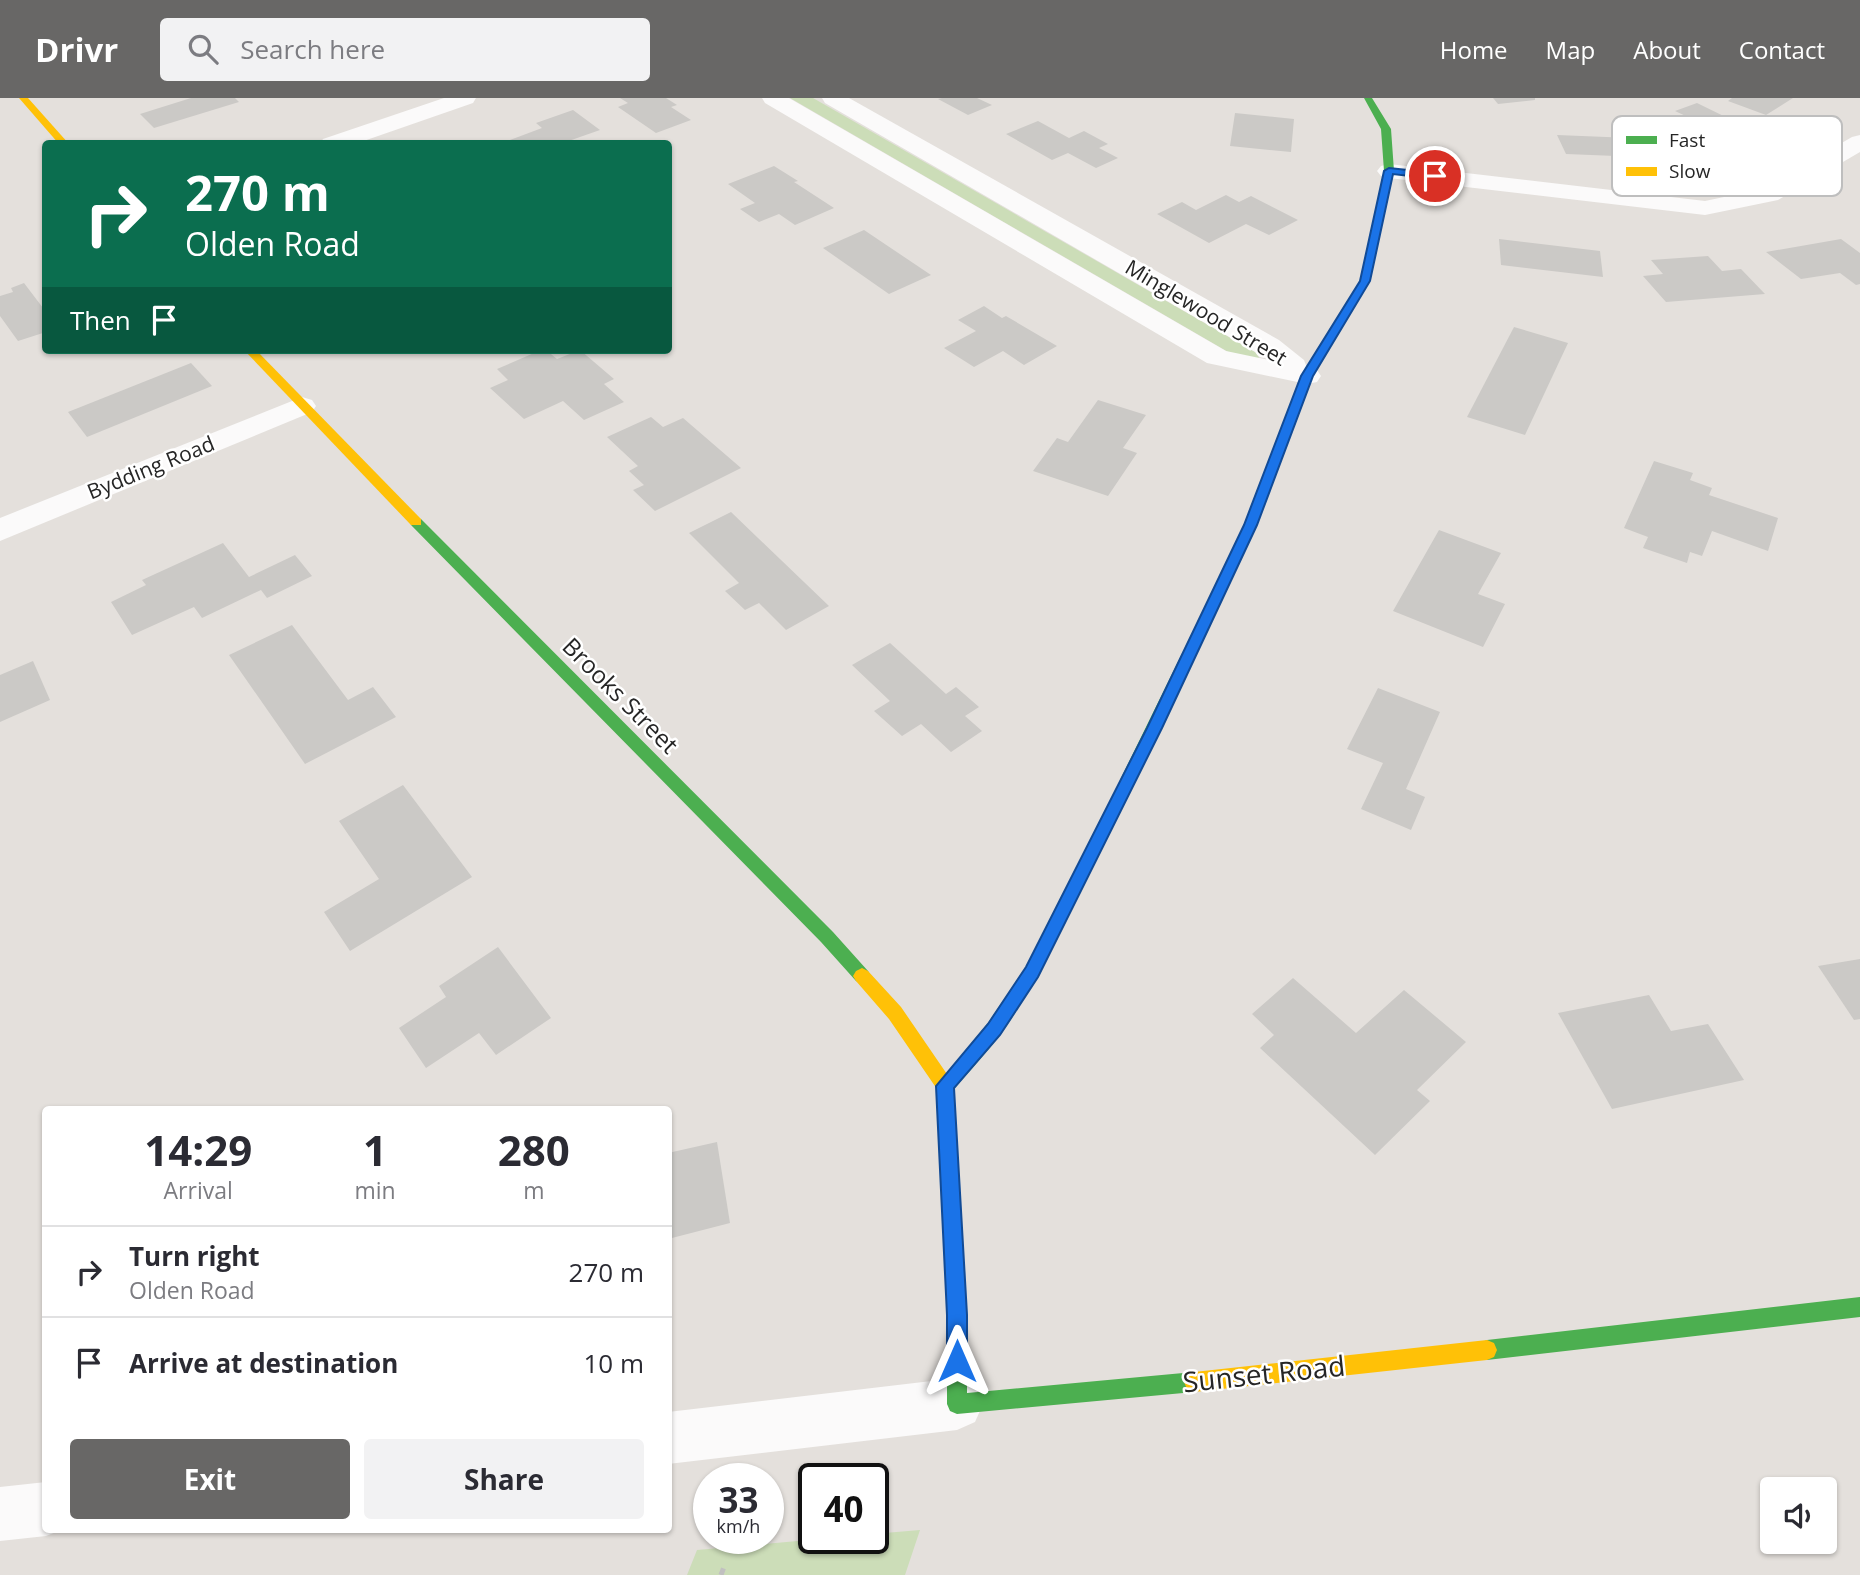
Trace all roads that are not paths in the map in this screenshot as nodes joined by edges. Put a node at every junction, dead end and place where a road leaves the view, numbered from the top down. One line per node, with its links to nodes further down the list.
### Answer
1 (23, 98): 6 (street)
2 (465, 98): 7 (street)
3 (773, 98): 13 (street, Minglewood Street)
4 (832, 98): 13 (street, Minglewood Street)
5 (1368, 98): 10 (street)
6 (61, 140)
7 (343, 140)
8 (1860, 142): 9 (street)
9 (1842, 152)
10 (1389, 171): 11 (street); 13 (street)
11 (1764, 196)
12 (254, 354): 14 (street, Brooks Street)
13 (1307, 376): 16 (street)
14 (302, 406): 15 (street, Bydding Road); 16 (street, Brooks Street)
15 (0, 530)
16 (945, 1086): 18 (street)
17 (1860, 1307): 18 (street, Sunset Road)
18 (957, 1404): 19 (street, Sunset Road)
19 (672, 1438)
20 (42, 1509): 21 (street)
21 (0, 1514)

